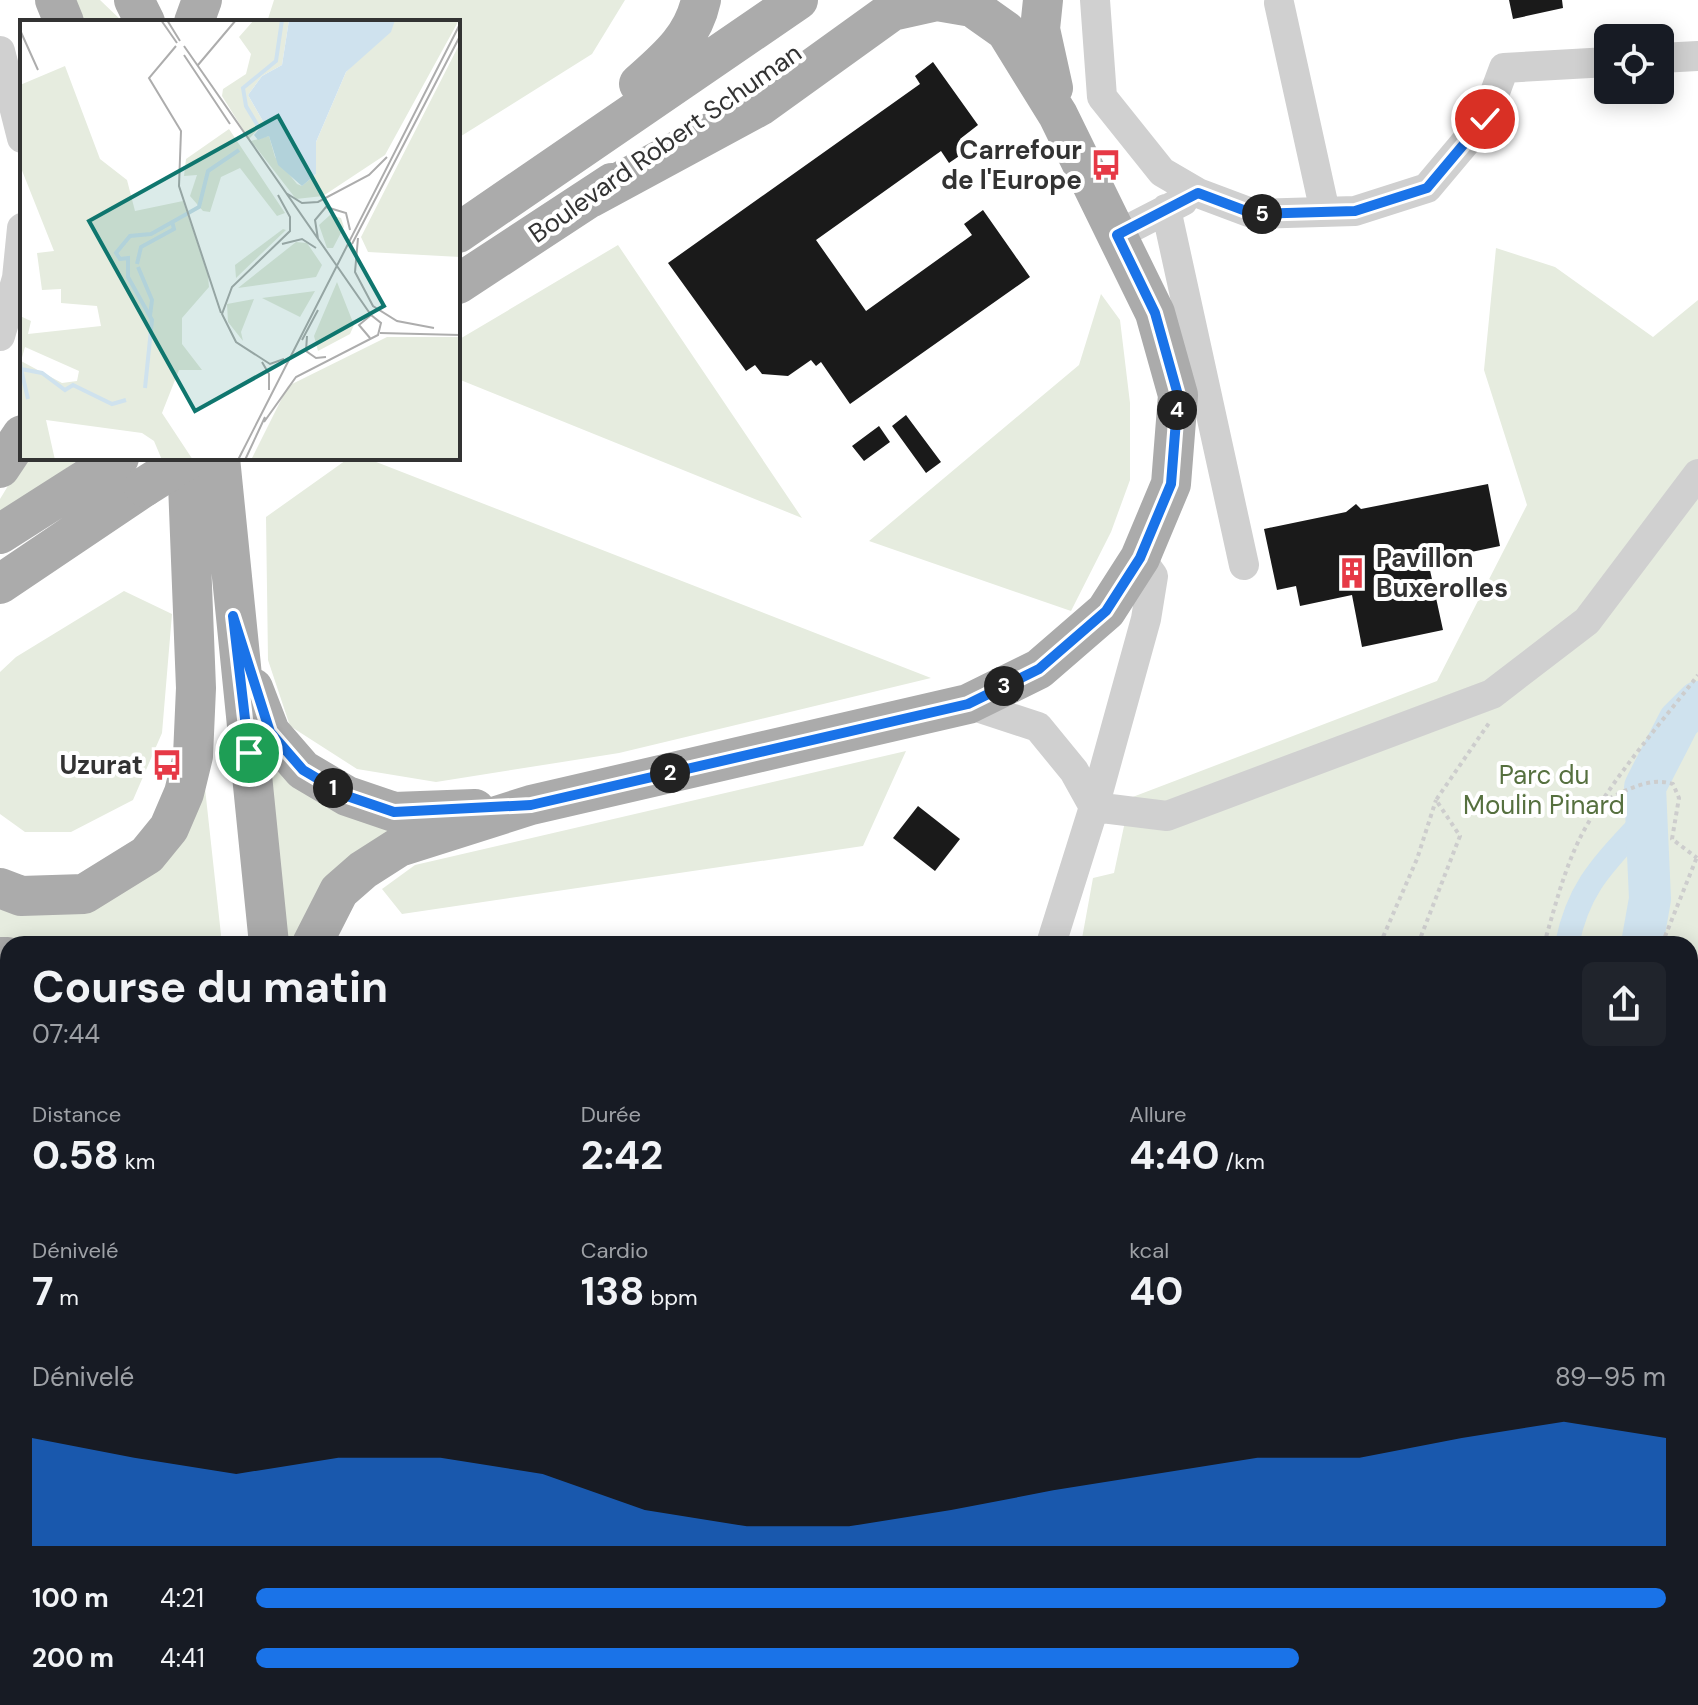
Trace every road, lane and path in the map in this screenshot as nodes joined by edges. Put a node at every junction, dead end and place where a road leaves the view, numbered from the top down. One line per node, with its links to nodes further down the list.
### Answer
1 (55, 0): 10 (main road)
2 (134, 0): 11 (main road)
3 (202, 0): 12 (main road)
4 (701, 0): 19 (main road)
5 (798, 0): 19 (main road, Boulevard Robert Schuman)
6 (871, 0): 21 (main road, Boulevard Robert Schuman)
7 (1043, 0): 17 (main road)
8 (1095, 0): 20 (street)
9 (1279, 3): 23 (street)
10 (63, 20)
11 (144, 20)
12 (195, 20)
13 (0, 51): 18 (street)
14 (1698, 56): 15 (street)
15 (1674, 57)
16 (1594, 63): 23 (street)
17 (1058, 115): 21 (main road); 25 (main road)
18 (20, 130)
19 (525, 188): 24 (main road, Boulevard Robert Schuman)
20 (1198, 193): 22 (street); 23 (street)
21 (590, 198): 27 (main road, Boulevard Robert Schuman)
22 (1166, 209): 25 (street); 39 (street)
23 (1325, 212)
24 (460, 232)
25 (1117, 235): 38 (main road)
26 (20, 248): 28 (street)
27 (460, 283)
28 (0, 336)
29 (20, 438): 34 (main road)
30 (183, 460): 36 (main road, bridge)
31 (188, 460): 51 (main road)
32 (197, 460): 52 (main road)
33 (220, 460): 42 (main road)
34 (0, 468)
35 (1698, 474): 43 (street)
36 (127, 483): 37 (main road); 40 (main road); 41 (main road)
37 (0, 534)
38 (1140, 558): 45 (main road); 49 (street)
39 (1244, 565)
40 (0, 584)
41 (0, 601)
42 (233, 616): 48 (main road); 53 (main road)
43 (1519, 673): 46 (path); 49 (street)
44 (1698, 675): 47 (path)
45 (968, 704): 48 (main road); 49 (street)
46 (1436, 800): 56 (path); 57 (path)
47 (1601, 803): 50 (path); 58 (path)
48 (531, 805): 54 (main road)
49 (1094, 807): 55 (street)
50 (1698, 857): 59 (path)
51 (0, 888)
52 (245, 936)
53 (268, 936)
54 (316, 936)
55 (1054, 936)
56 (1383, 936)
57 (1421, 936)
58 (1546, 936)
59 (1665, 936)

